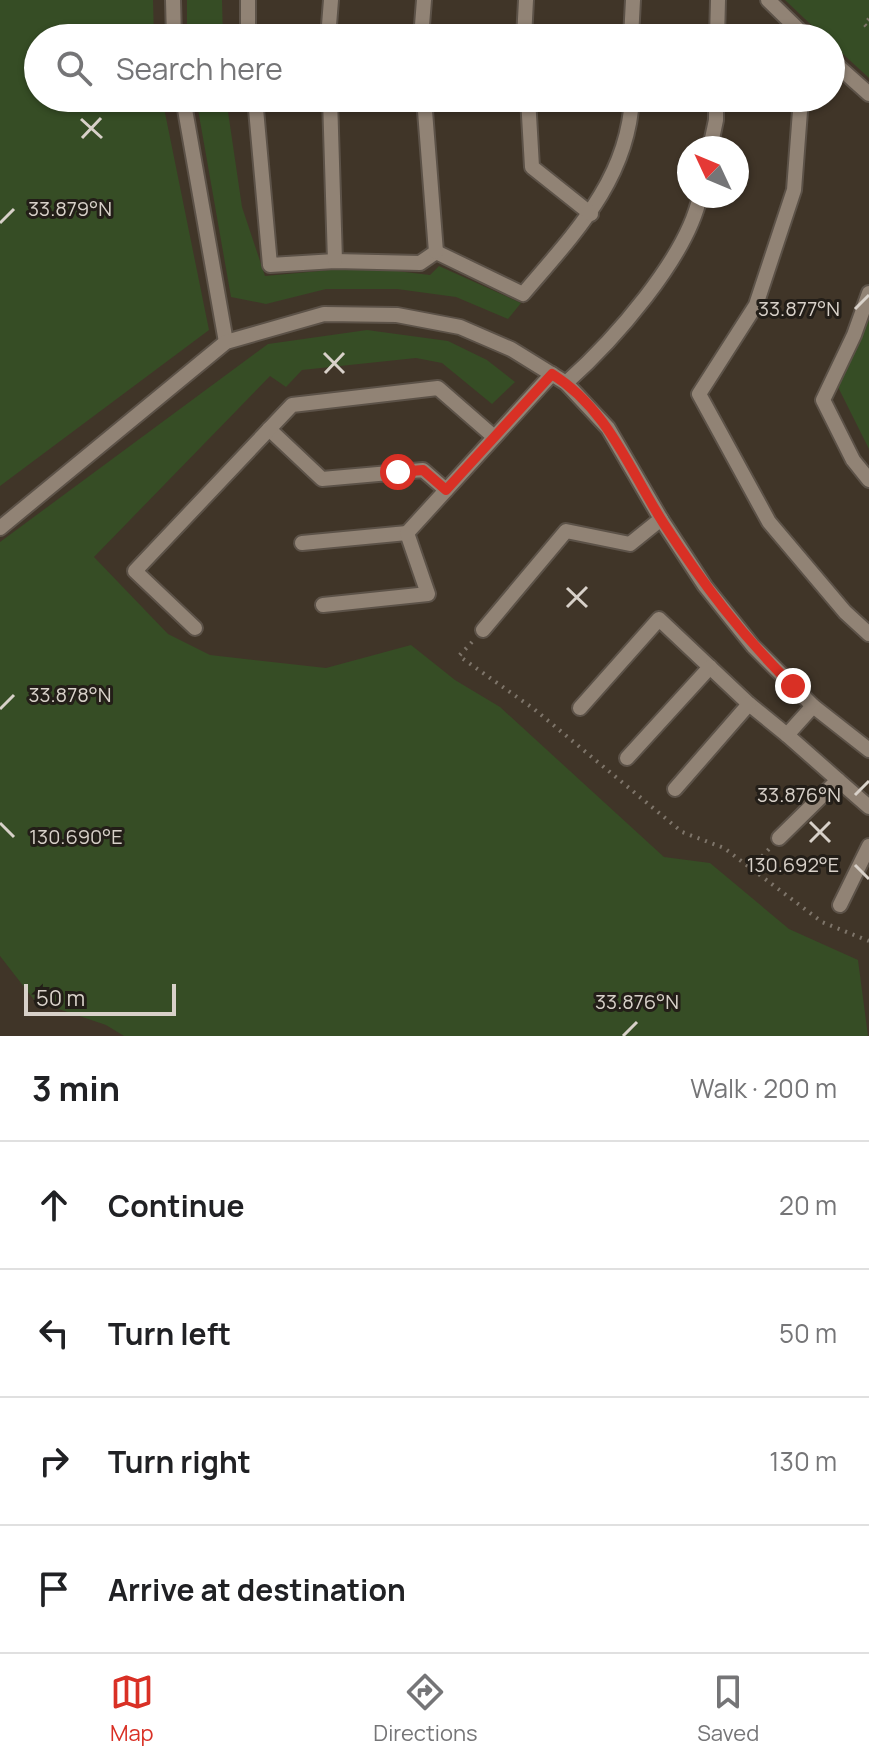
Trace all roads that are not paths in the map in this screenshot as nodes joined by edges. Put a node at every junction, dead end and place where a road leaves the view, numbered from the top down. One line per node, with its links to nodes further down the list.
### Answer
1 (173, 0): 10 (street)
2 (248, 0): 11 (street)
3 (331, 0): 12 (street)
4 (424, 0): 13 (street)
5 (526, 0): 14 (street)
6 (633, 0): 15 (street)
7 (718, 0): 16 (street)
8 (768, 0): 9 (street)
9 (789, 22): 17 (street)
10 (174, 24)
11 (248, 24)
12 (329, 24)
13 (422, 24)
14 (525, 24)
15 (632, 24)
16 (717, 24)
17 (791, 24)
18 (845, 73): 19 (street)
19 (869, 94)
20 (185, 112): 34 (street)
21 (256, 112): 32 (street)
22 (330, 112): 32 (street)
23 (425, 112): 31 (street)
24 (529, 112): 30 (street)
25 (629, 112): 30 (street)
26 (716, 112): 28 (street)
27 (800, 112): 48 (street)
28 (713, 136)
29 (697, 208): 36 (street)
30 (591, 214): 31 (street)
31 (436, 252): 32 (street)
32 (335, 261)
33 (869, 293): 39 (street)
34 (226, 342): 35 (street); 42 (street)
35 (552, 374): 36 (street); 38 (street)
36 (566, 383): 41 (street)
37 (269, 429): 38 (street); 40 (street); 46 (street)
38 (493, 436): 40 (street)
39 (869, 480)
40 (446, 490): 43 (street)
41 (661, 519): 47 (street); 51 (street)
42 (0, 528)
43 (407, 533): 44 (street); 45 (street)
44 (302, 543)
45 (323, 605)
46 (195, 628)
47 (483, 630)
48 (869, 634)
49 (710, 667): 50 (street); 52 (street); 55 (street)
50 (749, 704): 53 (street); 57 (street)
51 (813, 706): 53 (street); 54 (street)
52 (580, 708)
53 (787, 735): 56 (street)
54 (869, 750)
55 (627, 758)
56 (838, 780): 58 (street); 59 (street)
57 (675, 789)
58 (869, 807)
59 (779, 838)
60 (869, 846): 61 (street)
61 (840, 905)

